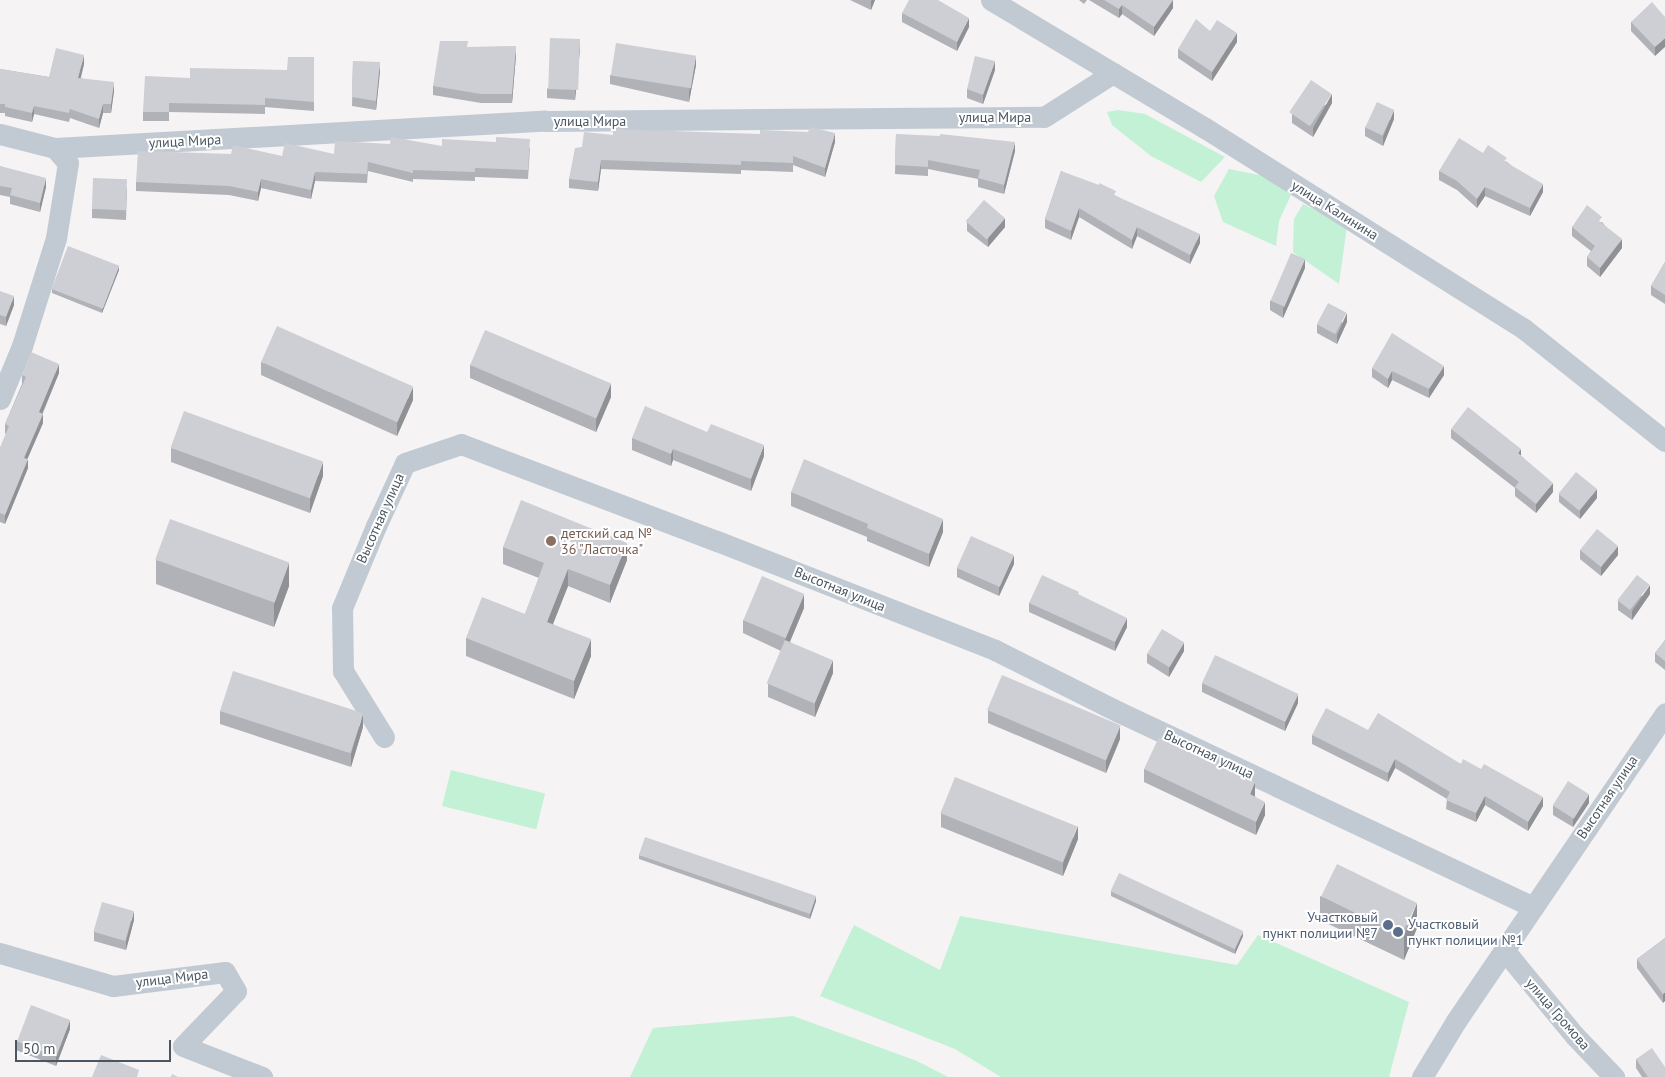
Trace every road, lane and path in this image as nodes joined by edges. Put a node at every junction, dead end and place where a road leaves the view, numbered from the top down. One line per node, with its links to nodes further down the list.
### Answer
1 (991, 0): 2 (street, улица Калинина)
2 (1112, 73): 4 (street, улица Мира); 6 (street, улица Калинина)
3 (0, 134): 4 (street, улица Мира)
4 (55, 148): 5 (street)
5 (0, 399)
6 (1665, 441)
7 (1665, 713): 9 (street, Высотная улица)
8 (384, 737): 9 (street, Высотная улица)
9 (1533, 907): 10 (street, Высотная улица)
10 (1504, 950): 13 (street, Высотная улица); 14 (street, улица Громова)
11 (0, 953): 12 (street, улица Мира)
12 (262, 1077)
13 (1422, 1077)
14 (1614, 1077)

